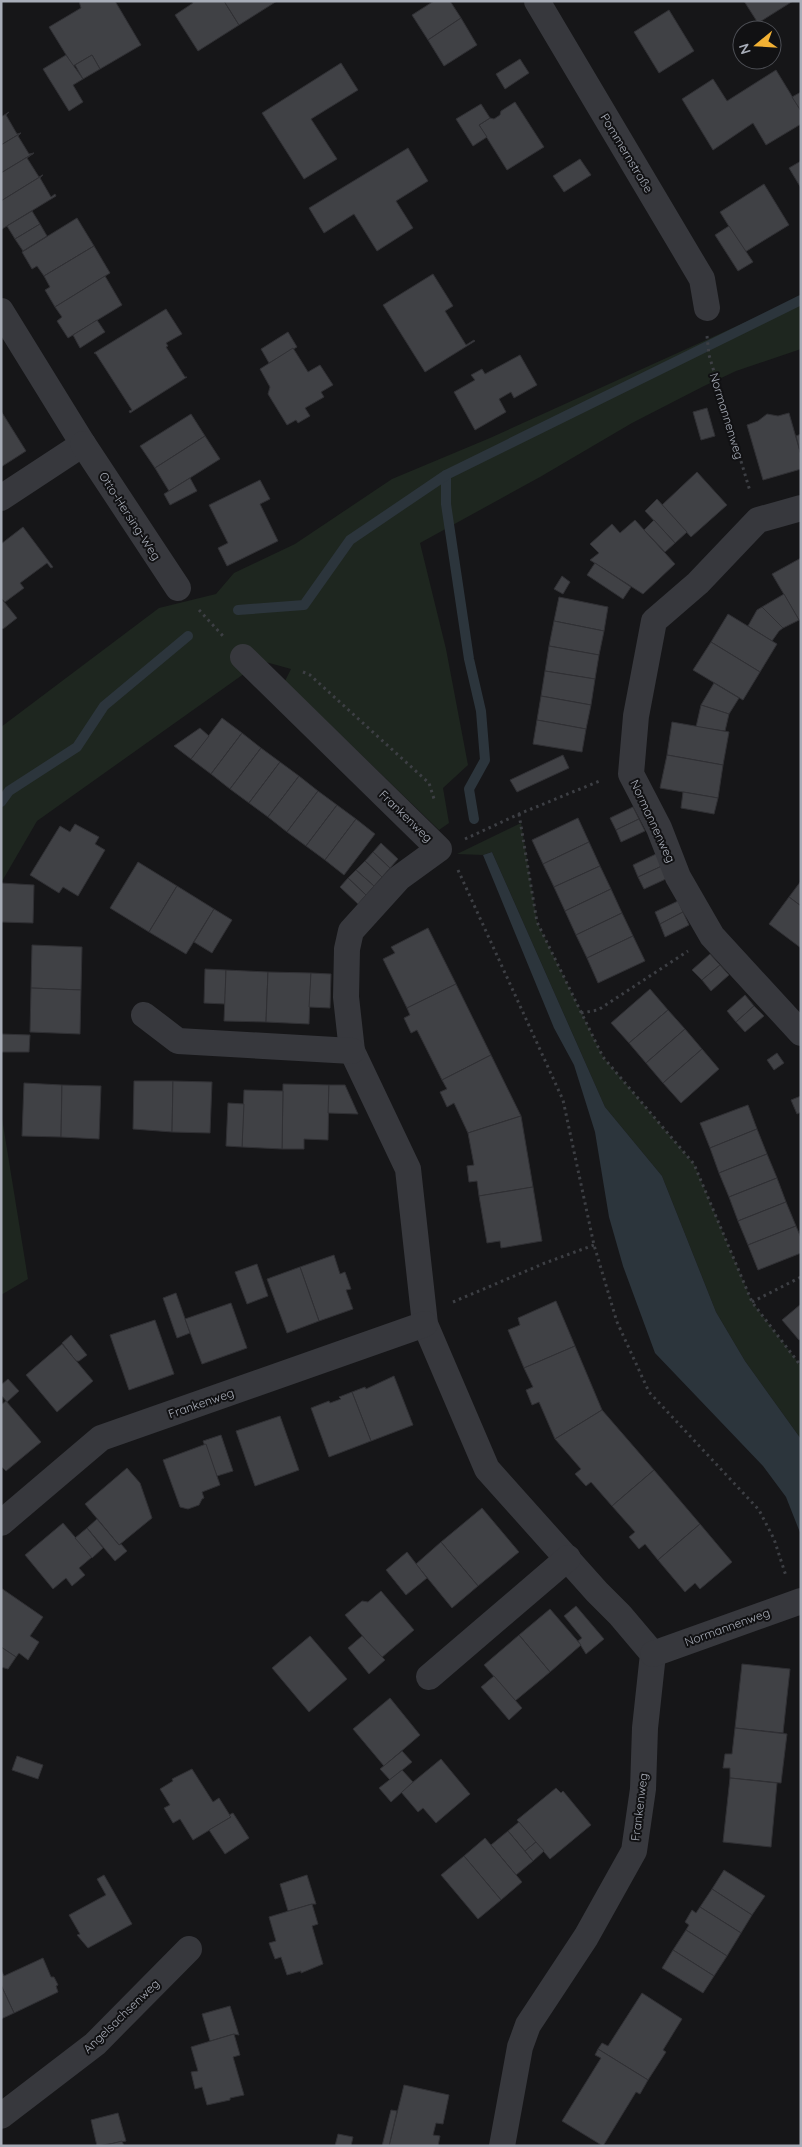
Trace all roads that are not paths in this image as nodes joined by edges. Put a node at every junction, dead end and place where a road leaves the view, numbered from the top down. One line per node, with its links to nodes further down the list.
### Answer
1 (537, 1): 2 (street, Pommernstraße)
2 (707, 308)
3 (1, 311): 4 (street, Otto-Hersing-Weg)
4 (83, 444): 5 (street); 7 (street, Otto-Hersing-Weg)
5 (1, 498)
6 (801, 508): 10 (street, Normannenweg)
7 (178, 588)
8 (243, 657): 11 (street, Frankenweg)
9 (144, 1015): 11 (street)
10 (801, 1033)
11 (352, 1050): 12 (street, Frankenweg)
12 (425, 1324): 13 (street, Frankenweg); 14 (street, Frankenweg)
13 (1, 1523)
14 (568, 1558): 16 (street, Frankenweg); 17 (street)
15 (798, 1602): 16 (street, Normannenweg)
16 (653, 1654): 20 (street, Frankenweg)
17 (429, 1677)
18 (189, 1949): 19 (street, Angelsachsenweg)
19 (1, 2116)
20 (502, 2146)

